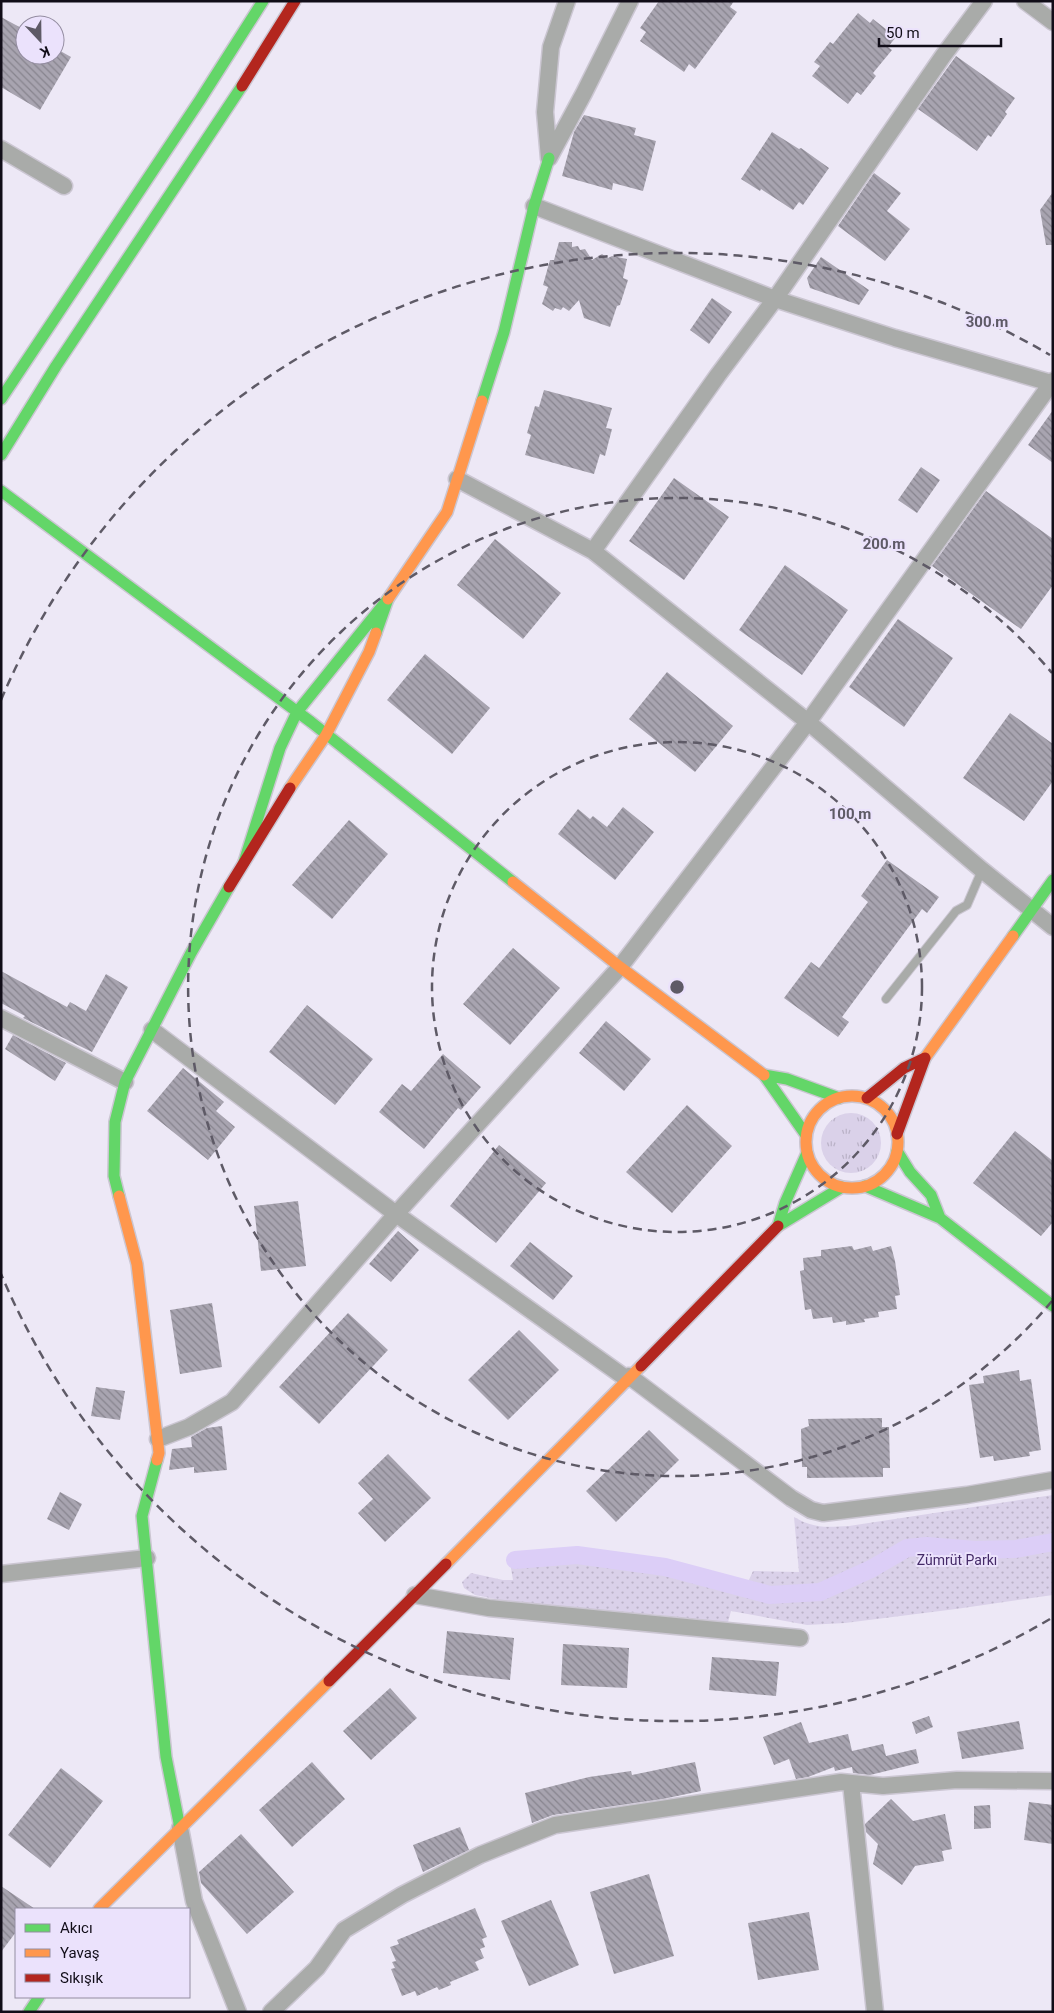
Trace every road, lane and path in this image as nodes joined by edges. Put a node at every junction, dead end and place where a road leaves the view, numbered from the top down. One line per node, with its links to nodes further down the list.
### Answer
1 (263, 1): 14 (street)
2 (295, 1): 15 (street)
3 (567, 1): 9 (street)
4 (630, 1): 9 (street)
5 (984, 1): 12 (street)
6 (1025, 1): 7 (street)
7 (1053, 22)
8 (1, 149): 10 (street)
9 (548, 158): 11 (street)
10 (64, 186)
11 (534, 206): 12 (street); 16 (street)
12 (775, 299): 13 (street); 18 (street)
13 (1052, 382): 21 (street)
14 (1, 399)
15 (1, 455)
16 (457, 479): 18 (street); 19 (street)
17 (1, 491): 20 (street)
18 (593, 551): 21 (street)
19 (388, 599): 20 (street); 22 (street)
20 (297, 712): 22 (street); 23 (street)
21 (808, 722): 24 (street); 28 (street)
22 (326, 735): 23 (street); 28 (street)
23 (244, 862): 31 (street)
24 (982, 870): 26 (street); 29 (lane)
25 (1053, 880): 26 (street)
26 (1031, 910): 27 (street); 32 (street)
27 (1053, 927)
28 (620, 966): 33 (street); 43 (street)
29 (886, 999)
30 (1, 1018): 34 (street)
31 (152, 1030): 34 (street); 43 (street)
32 (924, 1058): 36 (street); 37 (street)
33 (764, 1075): 35 (street); 38 (street)
34 (125, 1082): 48 (street)
35 (839, 1098): 36 (street); 38 (street)
36 (866, 1098): 37 (street)
37 (897, 1134): 39 (street)
38 (806, 1135): 40 (street)
39 (897, 1151): 41 (street); 44 (street)
40 (807, 1153): 42 (street); 45 (street)
41 (865, 1186): 42 (street); 44 (street)
42 (842, 1187): 45 (street)
43 (396, 1214): 47 (street); 48 (street)
44 (940, 1218): 46 (street)
45 (778, 1226): 47 (street)
46 (1053, 1306)
47 (628, 1378): 49 (street); 52 (street)
48 (158, 1439): 50 (street)
49 (1053, 1480)
50 (147, 1558): 51 (street); 56 (street)
51 (1, 1574)
52 (415, 1595): 53 (street); 56 (street)
53 (800, 1638)
54 (1053, 1781): 55 (street)
55 (851, 1783): 61 (street); 62 (street)
56 (180, 1828): 57 (street); 60 (street)
57 (100, 1908)
58 (38, 1998): 59 (street)
59 (29, 2012)
60 (238, 2012)
61 (272, 2012)
62 (875, 2012)

